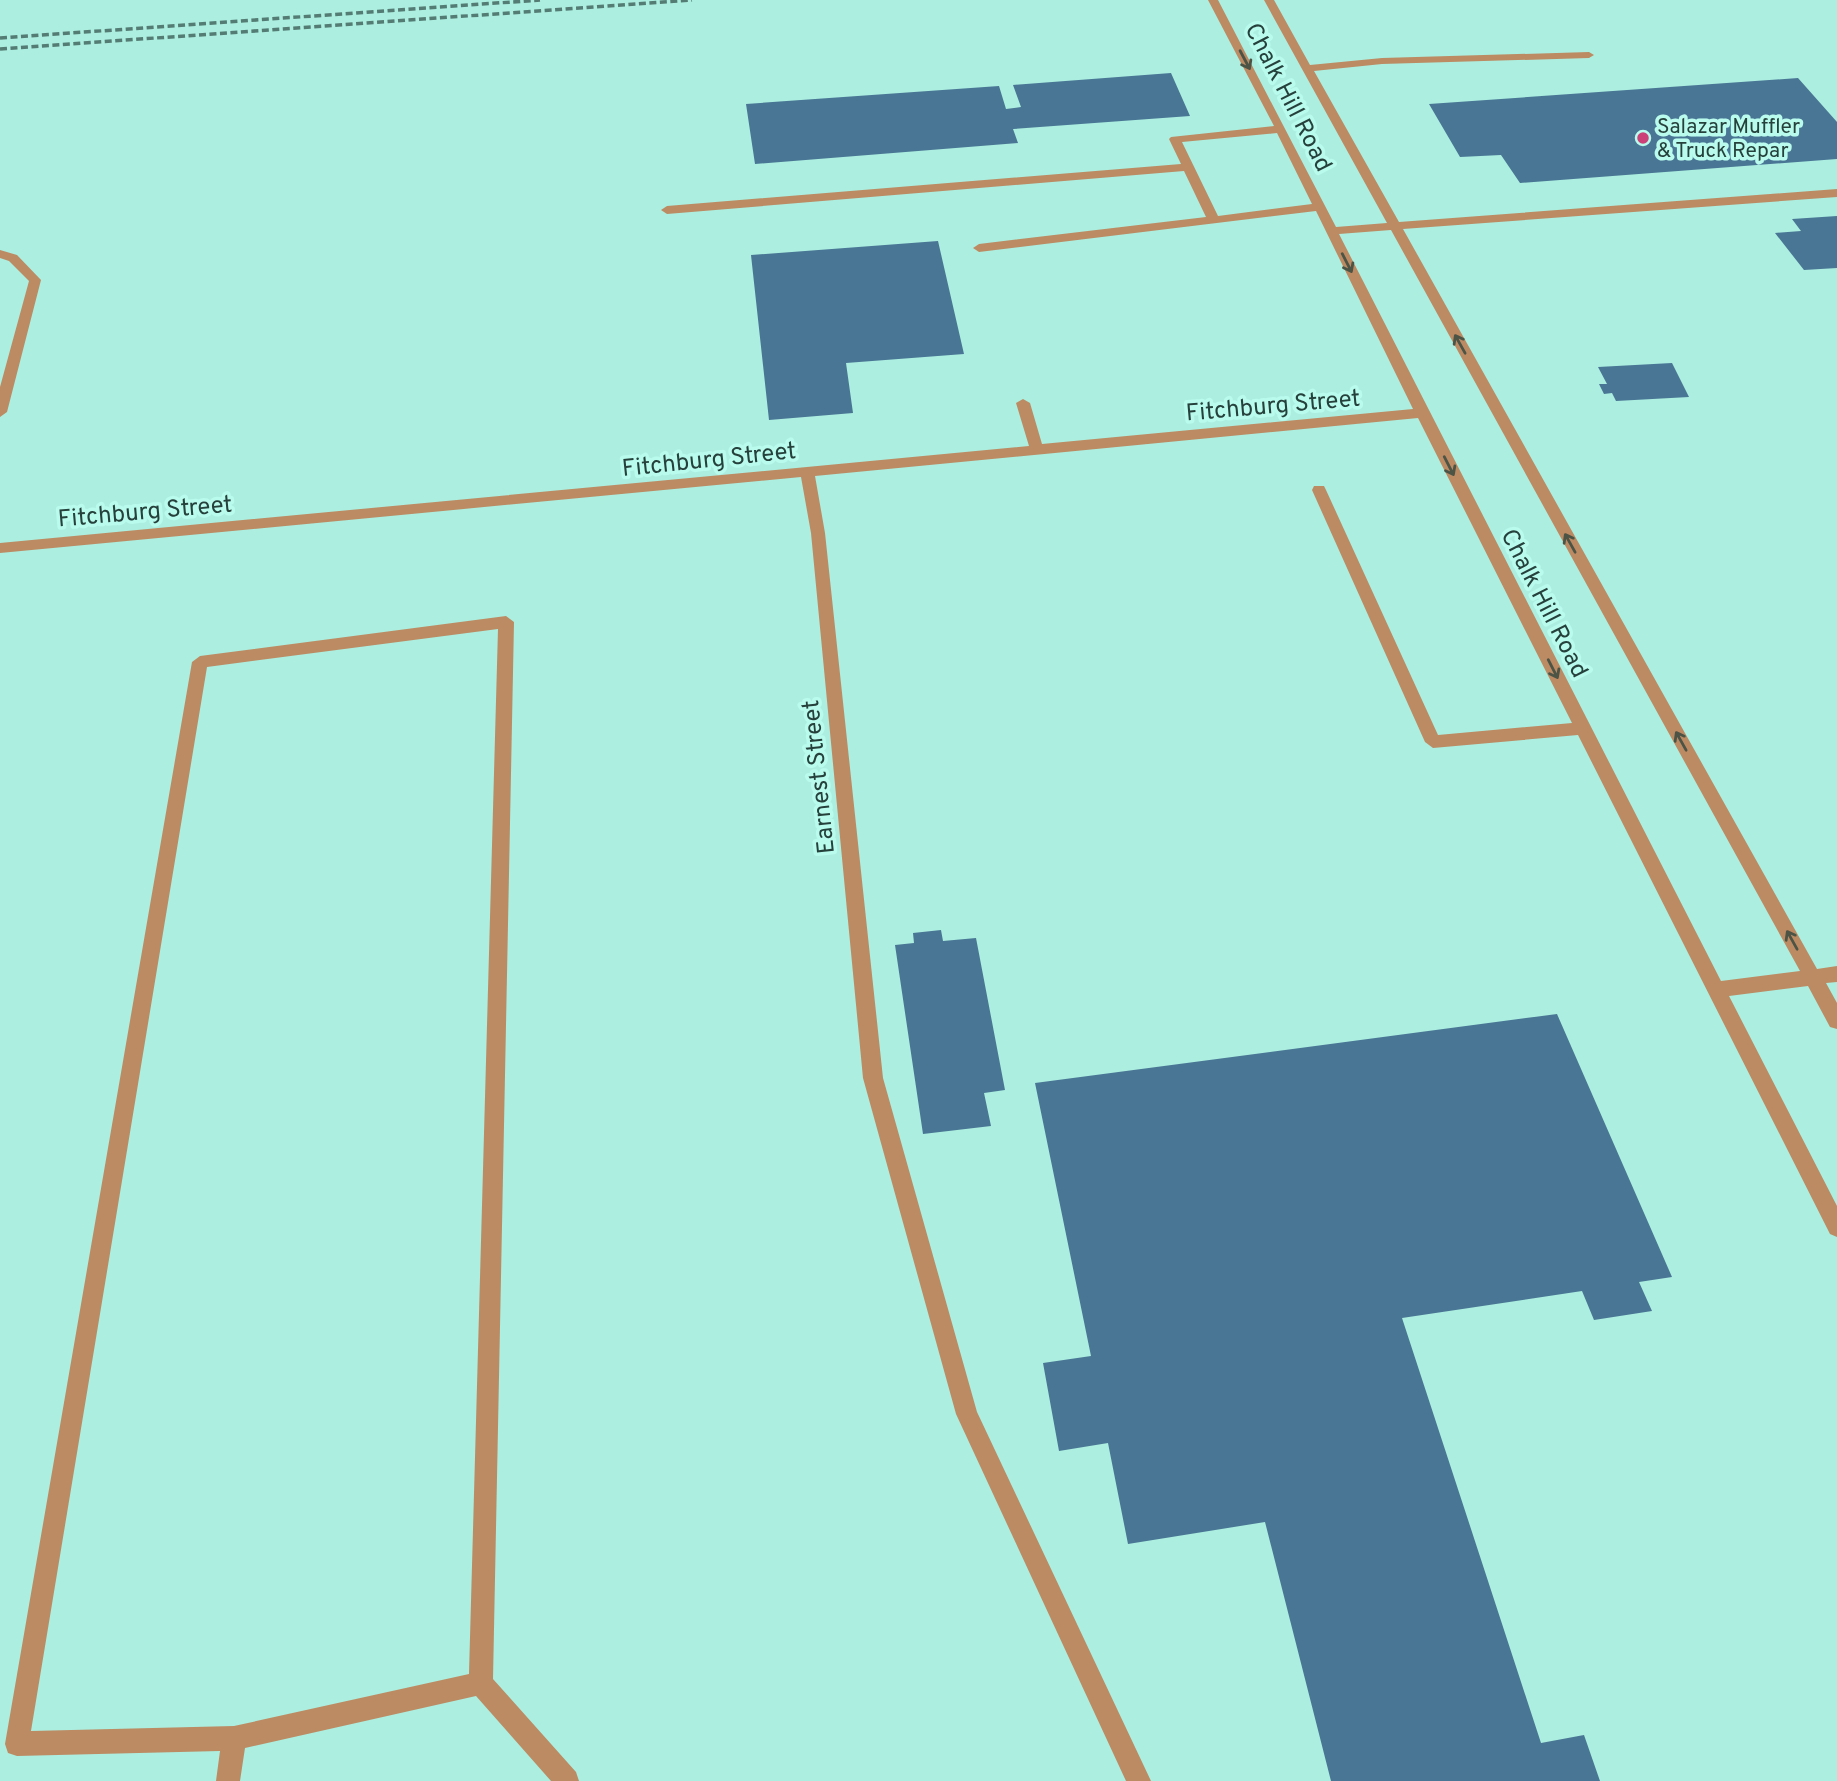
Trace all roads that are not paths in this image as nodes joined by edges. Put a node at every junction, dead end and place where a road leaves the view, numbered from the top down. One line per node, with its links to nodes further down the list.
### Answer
1 (1213, 0): 5 (street, Chalk Hill Road, one-way to 5)
2 (1269, 0): 4 (street, Chalk Hill Road)
3 (1589, 55): 4 (street)
4 (1308, 68): 11 (street, Chalk Hill Road)
5 (1281, 130): 6 (street); 8 (street, Chalk Hill Road)
6 (1188, 167): 9 (street); 10 (street)
7 (1837, 193): 11 (street)
8 (1318, 206): 10 (street); 12 (street, Chalk Hill Road)
9 (667, 210)
10 (1213, 218): 13 (street)
11 (1394, 227): 12 (street); 24 (street, Chalk Hill Road, one-way to 11)
12 (1331, 231): 17 (street, Chalk Hill Road, one-way to 17)
13 (979, 248)
14 (0, 254): 16 (street)
15 (1023, 403): 18 (street)
16 (0, 412)
17 (1422, 413): 18 (street, Fitchburg Street); 22 (street, Chalk Hill Road, one-way to 22)
18 (1037, 450): 19 (street, Fitchburg Street)
19 (807, 472): 21 (street, Fitchburg Street); 32 (street, Earnest Street)
20 (1319, 490): 22 (street)
21 (0, 548)
22 (1583, 728): 25 (street, Chalk Hill Road)
23 (1837, 974): 24 (street)
24 (1813, 977): 25 (street); 26 (street, Chalk Hill Road)
25 (1716, 990): 27 (street, Chalk Hill Road)
26 (1837, 1021)
27 (1837, 1227)
28 (481, 1684): 29 (street); 29 (street); 31 (street)
29 (234, 1738): 30 (street)
30 (228, 1781)
31 (567, 1781)
32 (1139, 1781)

